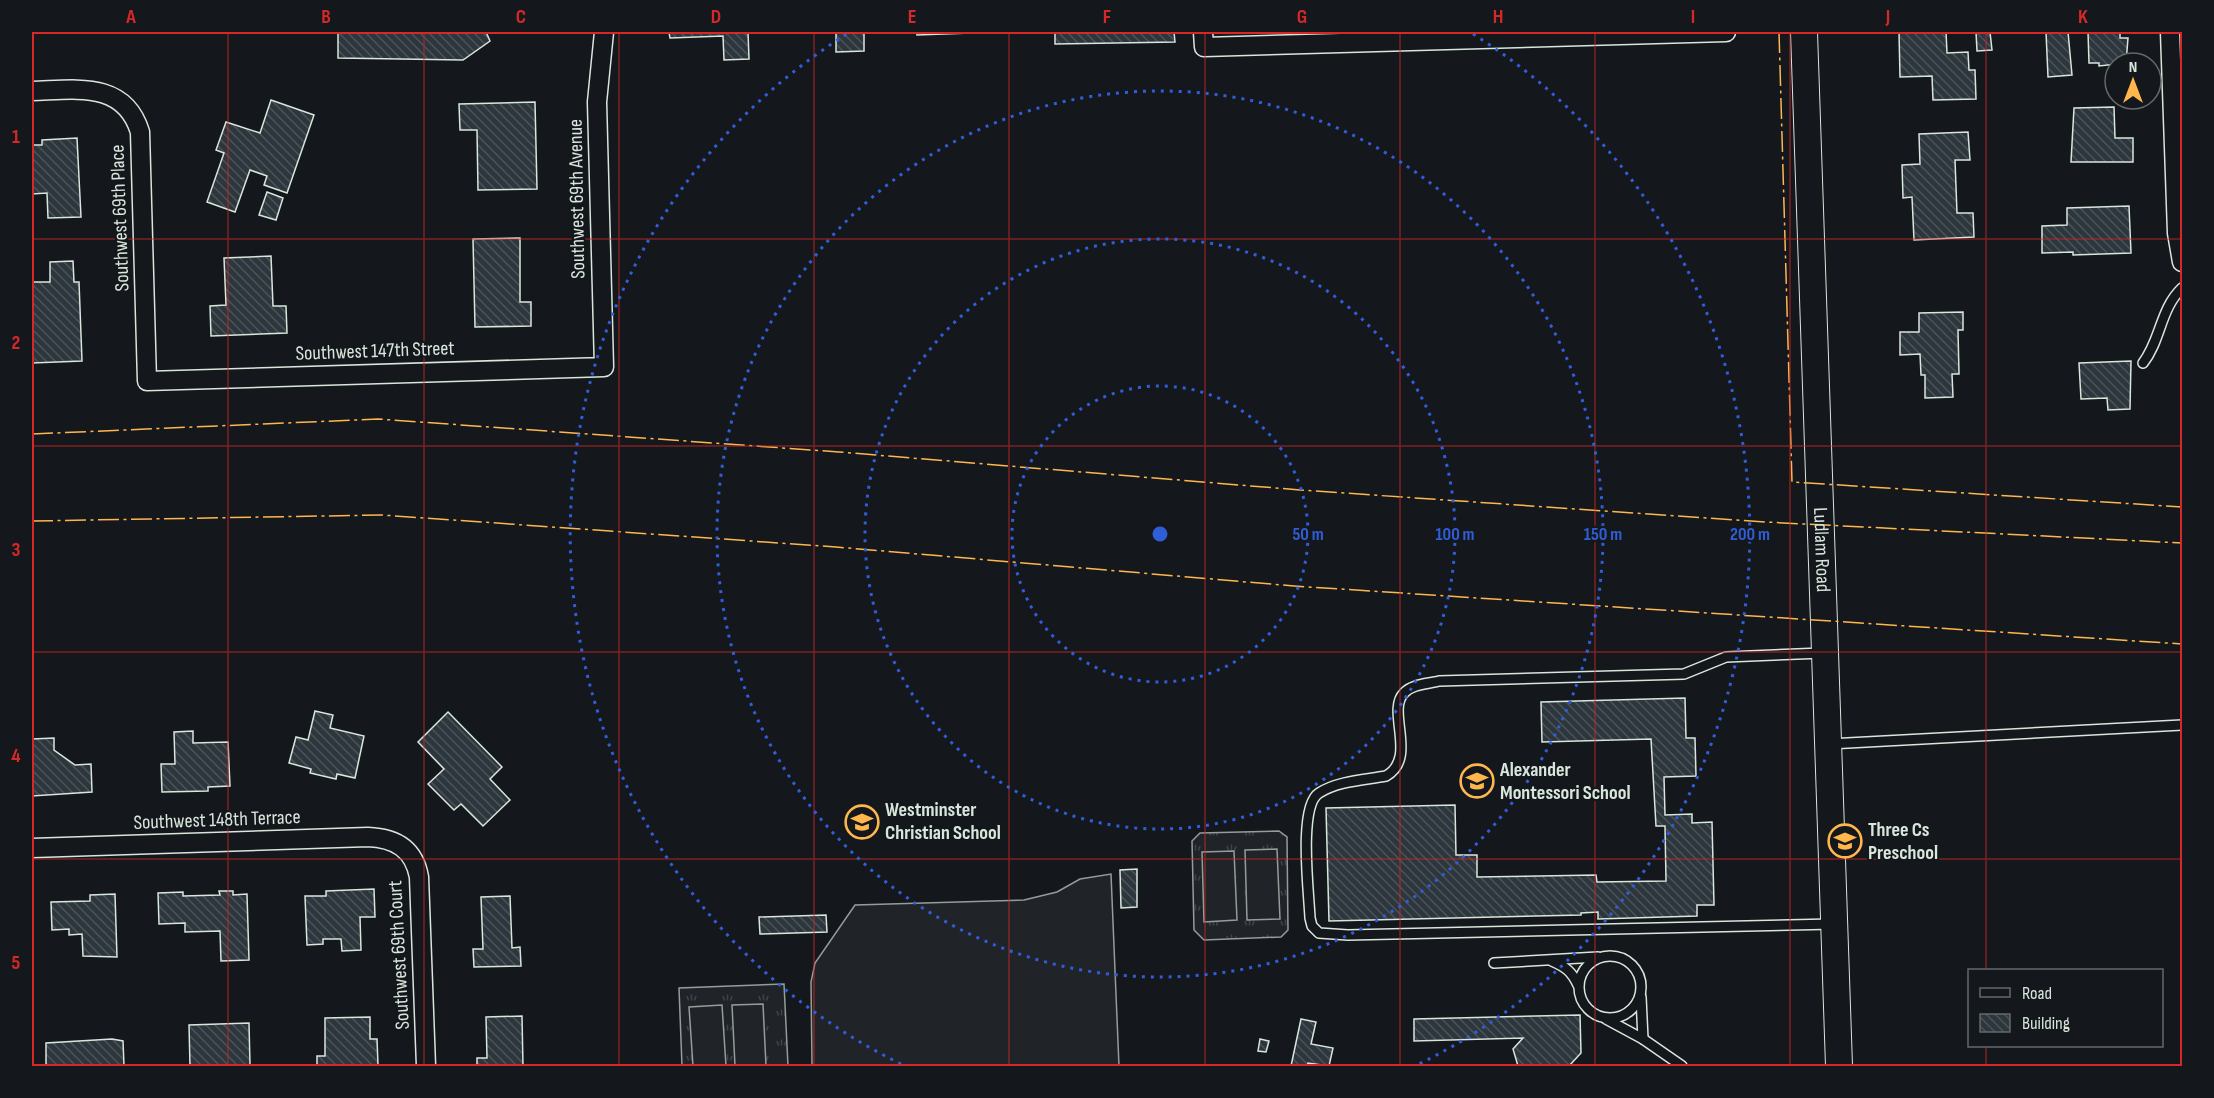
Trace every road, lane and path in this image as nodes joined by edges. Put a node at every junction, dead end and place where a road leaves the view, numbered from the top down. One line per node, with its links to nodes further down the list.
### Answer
1 (604, 32): 10 (street, Southwest 69th Avenue)
2 (1726, 32): 5 (street)
3 (1804, 32): 12 (street, Ludlam Road)
4 (2170, 32): 7 (street)
5 (1203, 39)
6 (32, 91): 11 (street, Southwest 69th Place)
7 (2182, 262)
8 (2182, 288): 9 (lane)
9 (2143, 363)
10 (604, 367): 11 (street, Southwest 147th Street)
11 (147, 381)
12 (1826, 653): 14 (street, Ludlam Road); 17 (lane)
13 (2182, 725): 14 (lane)
14 (1828, 744): 17 (street, Ludlam Road)
15 (403, 846): 16 (street, Southwest 148th Terrace); 25 (street, Southwest 69th Court)
16 (32, 848)
17 (1833, 924): 27 (street, Ludlam Road)
18 (1603, 957): 19 (lane); 21 (lane); 22 (lane)
19 (1547, 960): 20 (lane); 21 (lane)
20 (1494, 963)
21 (1579, 987): 23 (lane)
22 (1641, 991): 23 (lane); 24 (lane)
23 (1604, 1017): 24 (lane)
24 (1643, 1039): 26 (lane)
25 (426, 1066)
26 (1682, 1066)
27 (1839, 1066)

